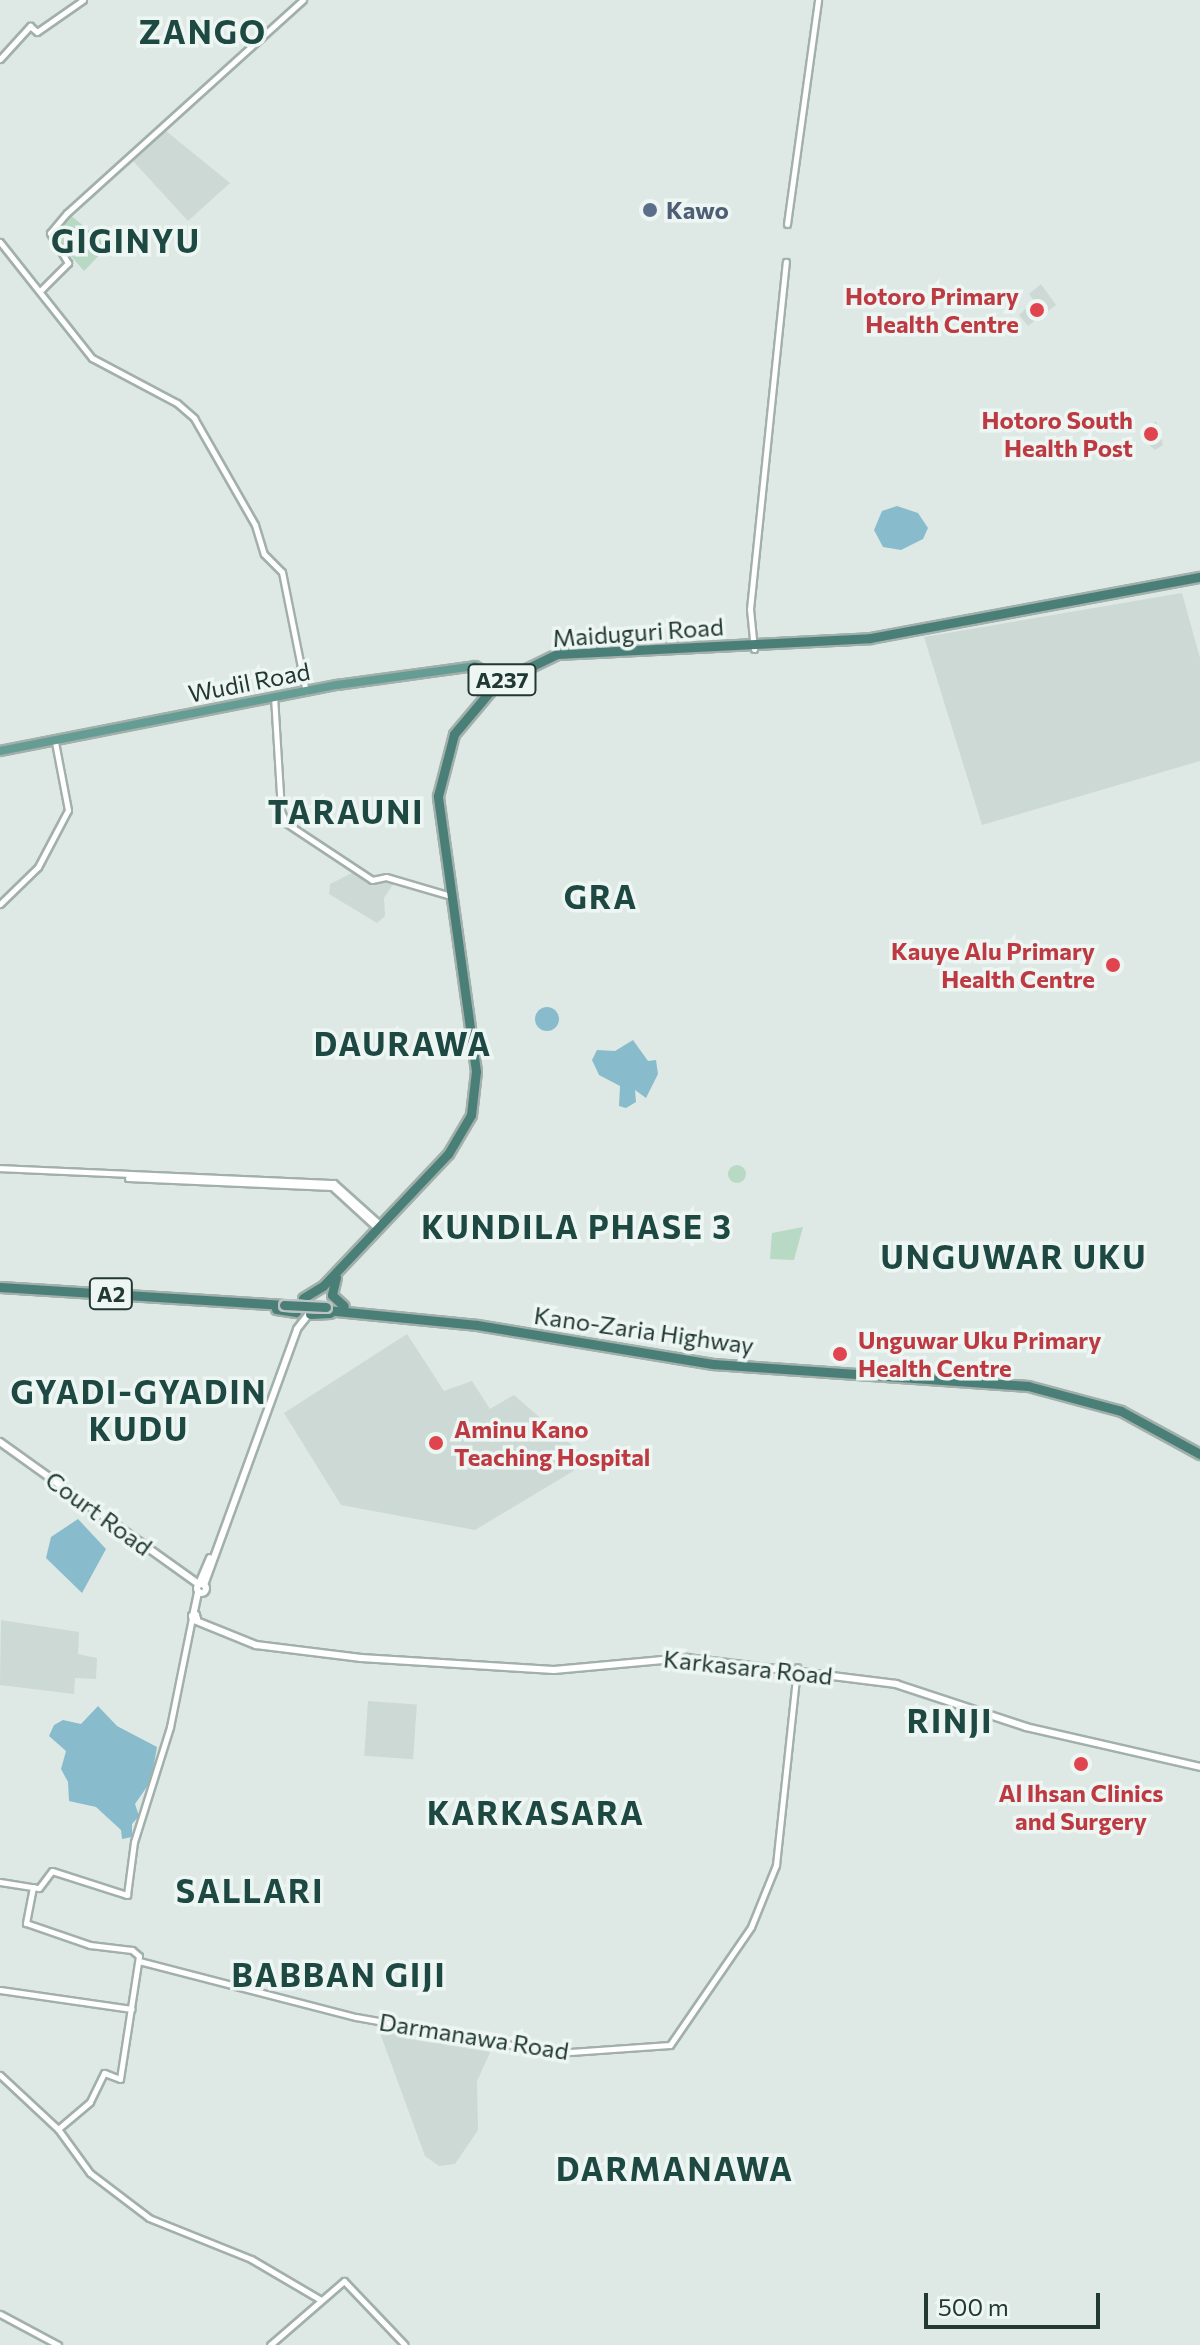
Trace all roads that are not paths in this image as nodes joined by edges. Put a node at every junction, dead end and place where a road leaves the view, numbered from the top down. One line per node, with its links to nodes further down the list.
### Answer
1 (83, 0): 4 (street)
2 (303, 0): 8 (street)
3 (818, 0): 5 (street)
4 (0, 59)
5 (787, 224)
6 (0, 242): 8 (street)
7 (786, 262): 10 (street)
8 (40, 291): 14 (street)
9 (1200, 578): 10 (highway, Maiduguri Road / A237)
10 (752, 647): 12 (highway, Maiduguri Road / A237); 13 (highway, Maiduguri Road / A237)
11 (487, 674): 12 (highway); 13 (main road); 14 (main road, Wudil Road); 15 (highway)
12 (508, 676): 13 (highway, Maiduguri Road / A237)
13 (497, 686): 15 (highway, Maiduguri Road / A237); 19 (highway, Maiduguri Road / A237)
14 (306, 691): 16 (main road, Wudil Road)
15 (485, 693): 19 (highway, Maiduguri Road / A237)
16 (274, 697): 17 (main road, Wudil Road); 19 (street)
17 (55, 743): 18 (main road, Wudil Road); 20 (street)
18 (0, 752)
19 (451, 896): 23 (highway, Maiduguri Road / A237); 23 (highway, Maiduguri Road / A237)
20 (0, 904)
21 (0, 1168): 23 (street)
22 (128, 1178): 23 (street)
23 (377, 1227): 24 (highway, Maiduguri Road / A237); 26 (highway, Maiduguri Road / A237)
24 (336, 1277): 26 (highway, Maiduguri Road / A237); 28 (highway)
25 (0, 1290): 27 (highway, A2)
26 (307, 1301): 27 (highway, A2); 28 (highway, Kano-Zaria Highway / A2); 29 (highway); 29 (highway)
27 (218, 1302): 29 (highway, A2); 30 (highway, A2, bridge)
28 (344, 1306): 30 (highway, Kano-Zaria Highway / A2)
29 (303, 1314): 30 (highway, Kano-Zaria Highway / A2); 33 (main road)
30 (402, 1315): 32 (highway, Kano-Zaria Highway / A2)
31 (0, 1444): 33 (main road, Court Road)
32 (1200, 1452)
33 (200, 1588): 34 (main road)
34 (195, 1617): 35 (main road, Karkasara Road); 38 (street)
35 (797, 1668): 36 (main road, Karkasara Road); 39 (street, Darmanawa Road)
36 (1200, 1766)
37 (0, 1882): 38 (street)
38 (33, 1887): 39 (street, Darmanawa Road)
39 (139, 1961): 41 (street)
40 (0, 1990): 41 (street)
41 (132, 2009): 43 (street)
42 (0, 2075): 43 (street)
43 (58, 2129): 44 (street)
44 (321, 2300): 47 (street); 48 (street)
45 (0, 2314): 46 (street)
46 (58, 2345)
47 (270, 2345)
48 (405, 2345)

